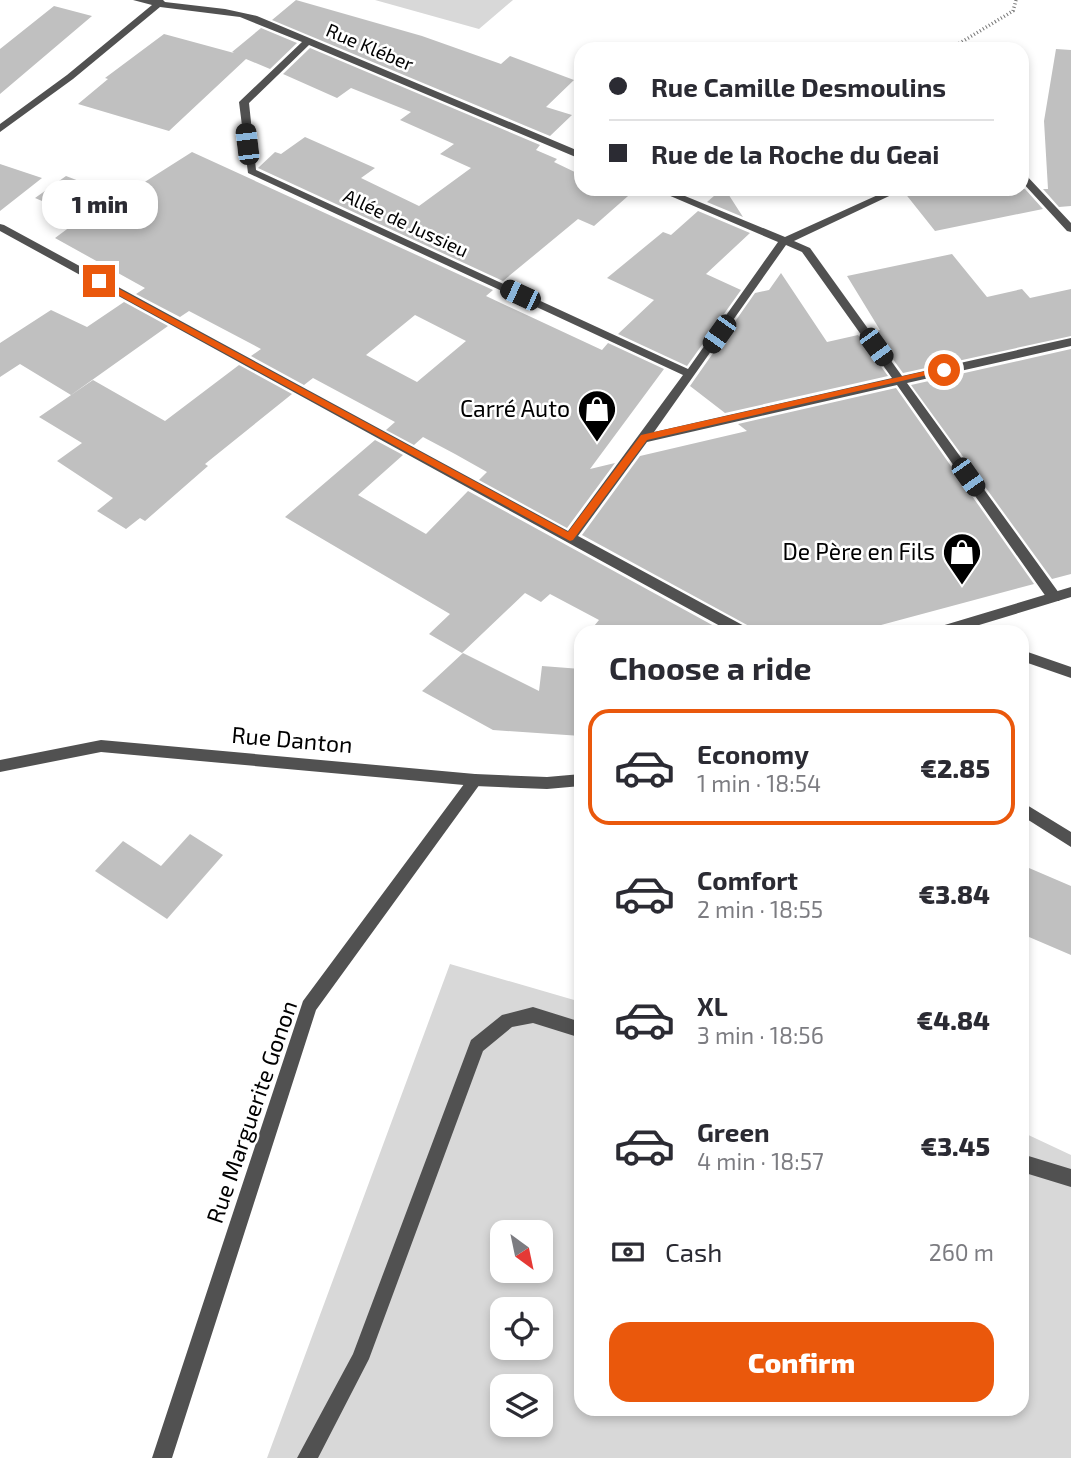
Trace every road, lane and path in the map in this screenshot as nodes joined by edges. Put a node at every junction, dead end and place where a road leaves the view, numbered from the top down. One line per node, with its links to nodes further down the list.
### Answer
1 (138, 0): 3 (street, Rue Kléber)
2 (1016, 0): 5 (path)
3 (160, 2): 4 (street, Rue Kléber); 6 (street)
4 (309, 40): 7 (street, Rue Kléber); 15 (street, Allée de Jussieu)
5 (962, 42)
6 (0, 129)
7 (574, 153)
8 (1029, 184): 12 (street)
9 (675, 196): 13 (street)
10 (884, 196): 13 (street)
11 (0, 227): 18 (street)
12 (1071, 229)
13 (783, 242): 15 (street); 16 (street)
14 (1071, 342): 16 (street)
15 (690, 374): 17 (street)
16 (899, 380): 17 (street); 20 (street)
17 (644, 438): 18 (street)
18 (570, 537): 21 (street)
19 (1071, 592): 20 (street)
20 (1054, 597): 22 (street)
21 (730, 625)
22 (957, 625)
23 (1029, 658): 24 (street)
24 (1071, 673)
25 (0, 766): 26 (street, Rue Danton)
26 (475, 780): 27 (street, Rue Danton); 33 (street, Rue Marguerite Gonon)
27 (574, 781)
28 (1029, 813): 29 (street)
29 (1071, 840)
30 (574, 1028): 34 (street)
31 (1029, 1165): 32 (street)
32 (1071, 1178)
33 (162, 1458)
34 (307, 1458)

